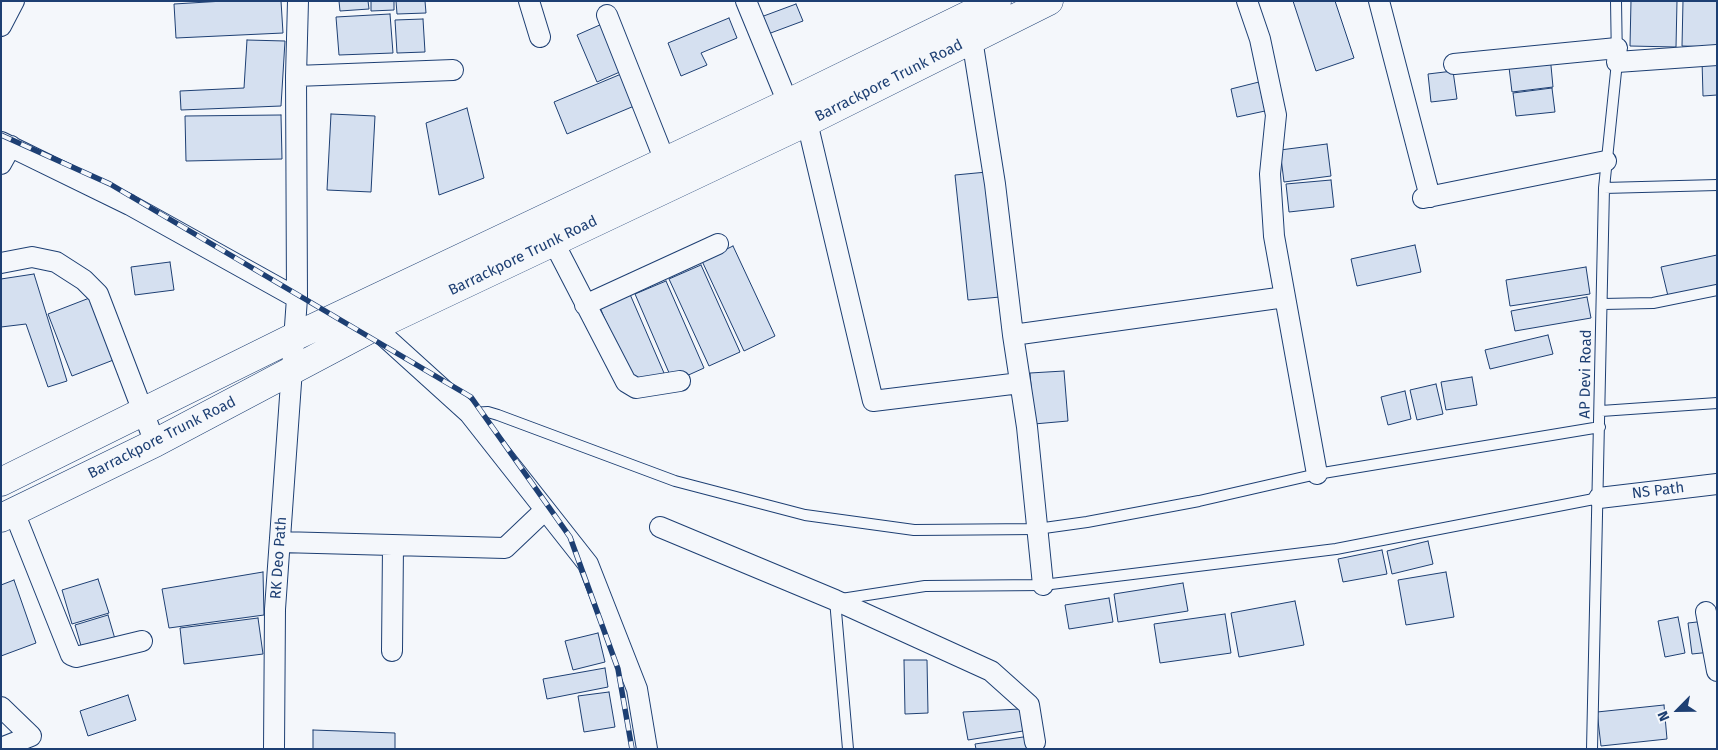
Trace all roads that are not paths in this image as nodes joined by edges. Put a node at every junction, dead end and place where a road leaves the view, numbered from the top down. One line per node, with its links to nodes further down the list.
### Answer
1 (14, 1): 11 (street)
2 (298, 1): 18 (street, RK Deo Path)
3 (529, 1): 12 (street)
4 (746, 1): 19 (street)
5 (997, 1): 19 (main road, Barrackpore Trunk Road)
6 (1050, 1): 13 (main road, Barrackpore Trunk Road)
7 (1247, 1): 30 (street)
8 (1379, 1): 22 (street)
9 (1616, 1): 14 (lane, AP Devi Road)
10 (607, 15): 21 (street)
11 (1, 26)
12 (540, 36)
13 (972, 39): 19 (main road, Barrackpore Trunk Road); 35 (street)
14 (1617, 55): 15 (street); 16 (street); 22 (lane, AP Devi Road)
15 (1717, 55)
16 (1454, 64)
17 (453, 70): 18 (street)
18 (296, 76): 31 (street, RK Deo Path)
19 (798, 112): 21 (main road, Barrackpore Trunk Road); 26 (main road, Barrackpore Trunk Road); 39 (street)
20 (6, 144): 23 (street); 31 (street)
21 (665, 161): 36 (main road, Barrackpore Trunk Road)
22 (1606, 161): 25 (lane, AP Devi Road)
23 (1, 164)
24 (1717, 185): 25 (lane)
25 (1604, 188): 32 (lane, AP Devi Road)
26 (553, 242): 33 (street); 34 (main road, Barrackpore Trunk Road)
27 (718, 244): 33 (street)
28 (1, 264): 42 (street)
29 (1717, 290): 32 (lane)
30 (1285, 297): 35 (street); 46 (street)
31 (297, 298): 36 (street, RK Deo Path)
32 (1602, 304): 41 (lane, AP Devi Road)
33 (585, 305): 38 (street)
34 (374, 327): 37 (main road, Barrackpore Trunk Road); 43 (street)
35 (1013, 335): 39 (street)
36 (296, 336): 37 (street, RK Deo Path); 42 (main road, Barrackpore Trunk Road)
37 (294, 368): 45 (main road, Barrackpore Trunk Road); 54 (street, RK Deo Path)
38 (680, 381)
39 (1020, 383): 53 (street)
40 (1717, 403): 41 (lane)
41 (1601, 411): 44 (lane, AP Devi Road)
42 (142, 413): 45 (street); 47 (main road, Barrackpore Trunk Road)
43 (469, 413): 50 (street); 53 (lane)
44 (1600, 428): 46 (lane); 49 (lane, AP Devi Road)
45 (155, 443): 51 (main road, Barrackpore Trunk Road)
46 (1317, 474): 53 (lane)
47 (1, 482)
48 (1717, 484): 49 (street, NS Path)
49 (1599, 498): 56 (lane); 68 (lane, AP Devi Road)
50 (545, 510): 55 (street); 66 (street)
51 (8, 515): 59 (street)
52 (660, 527): 57 (street)
53 (1037, 529): 56 (street)
54 (280, 542): 55 (street); 65 (street, RK Deo Path)
55 (393, 546): 60 (street)
56 (1042, 585): 57 (lane)
57 (835, 600): 63 (street); 67 (lane)
58 (1706, 612): 61 (street)
59 (142, 641)
60 (392, 650)
61 (1717, 671)
62 (1, 706): 64 (street)
63 (1035, 742)
64 (1, 748)
65 (274, 749)
66 (648, 749)
67 (848, 749)
68 (1592, 749)

